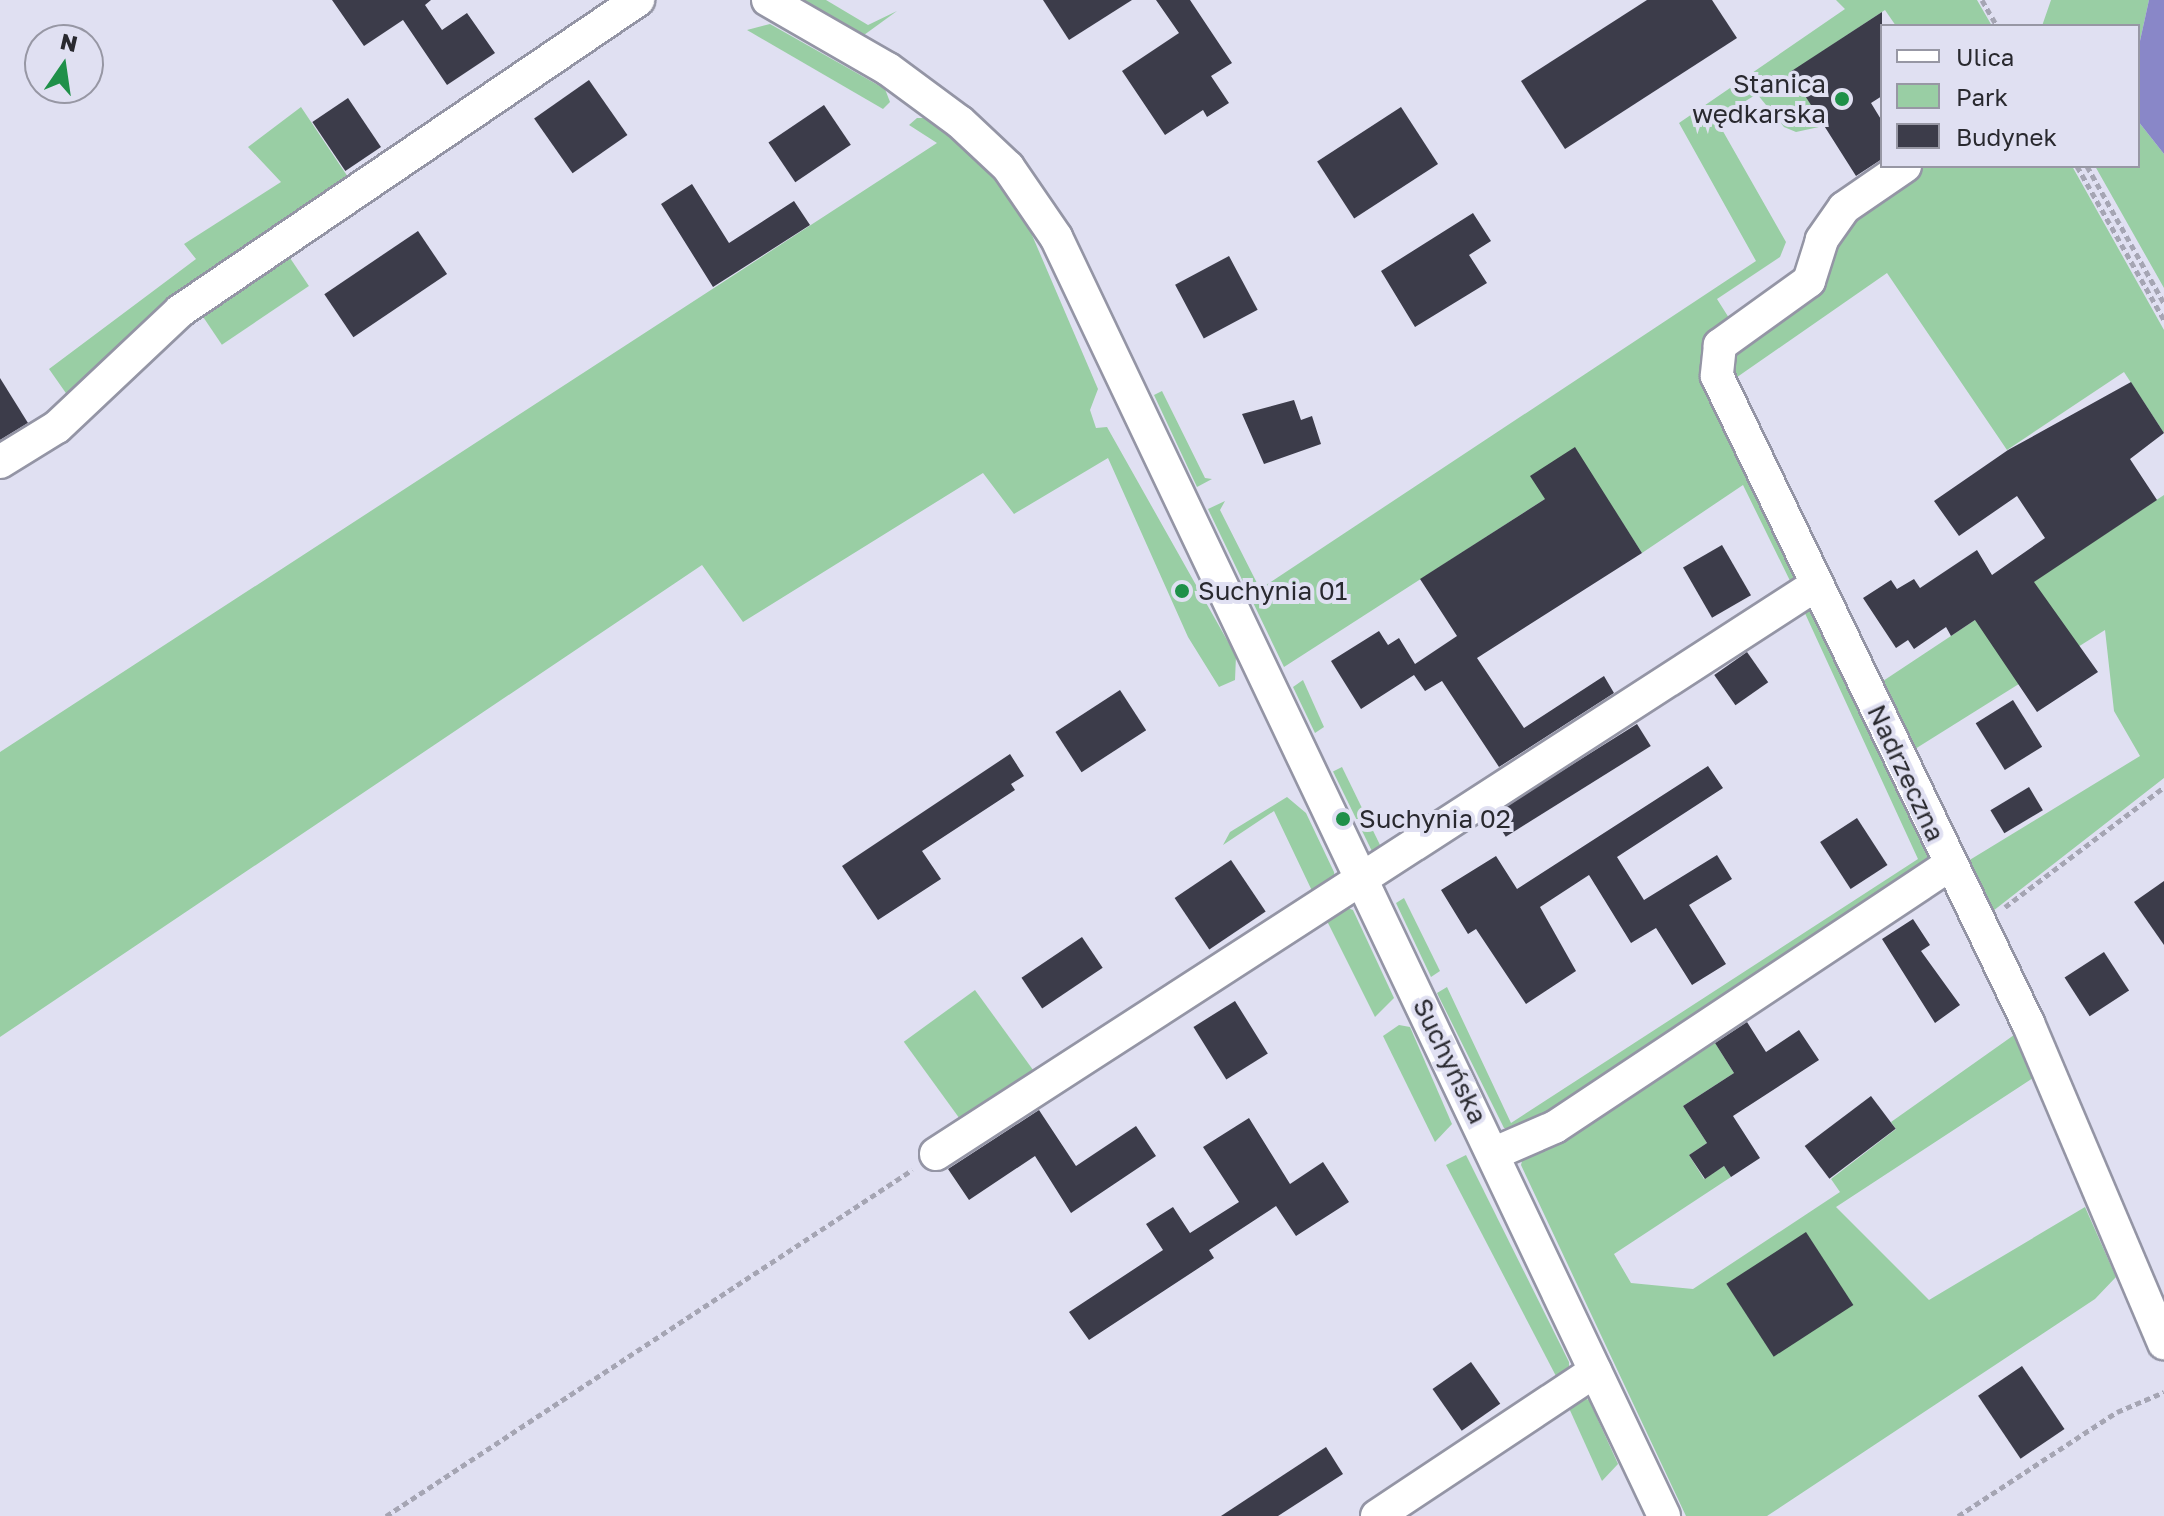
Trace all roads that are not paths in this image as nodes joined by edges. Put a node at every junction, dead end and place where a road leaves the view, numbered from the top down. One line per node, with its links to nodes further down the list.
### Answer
1 (638, 0): 4 (street)
2 (768, 0): 7 (street, Suchyńska)
3 (1902, 168): 5 (street, Nadrzeczna)
4 (0, 462)
5 (1816, 585): 6 (street, Nadrzeczna); 7 (street)
6 (1949, 865): 8 (street); 10 (street, Nadrzeczna)
7 (1361, 878): 8 (street, Suchyńska); 9 (street)
8 (1495, 1153): 11 (street, Suchyńska)
9 (936, 1154)
10 (2164, 1343)
11 (1595, 1371): 12 (street); 13 (street, Suchyńska)
12 (1377, 1516)
13 (1664, 1516)

